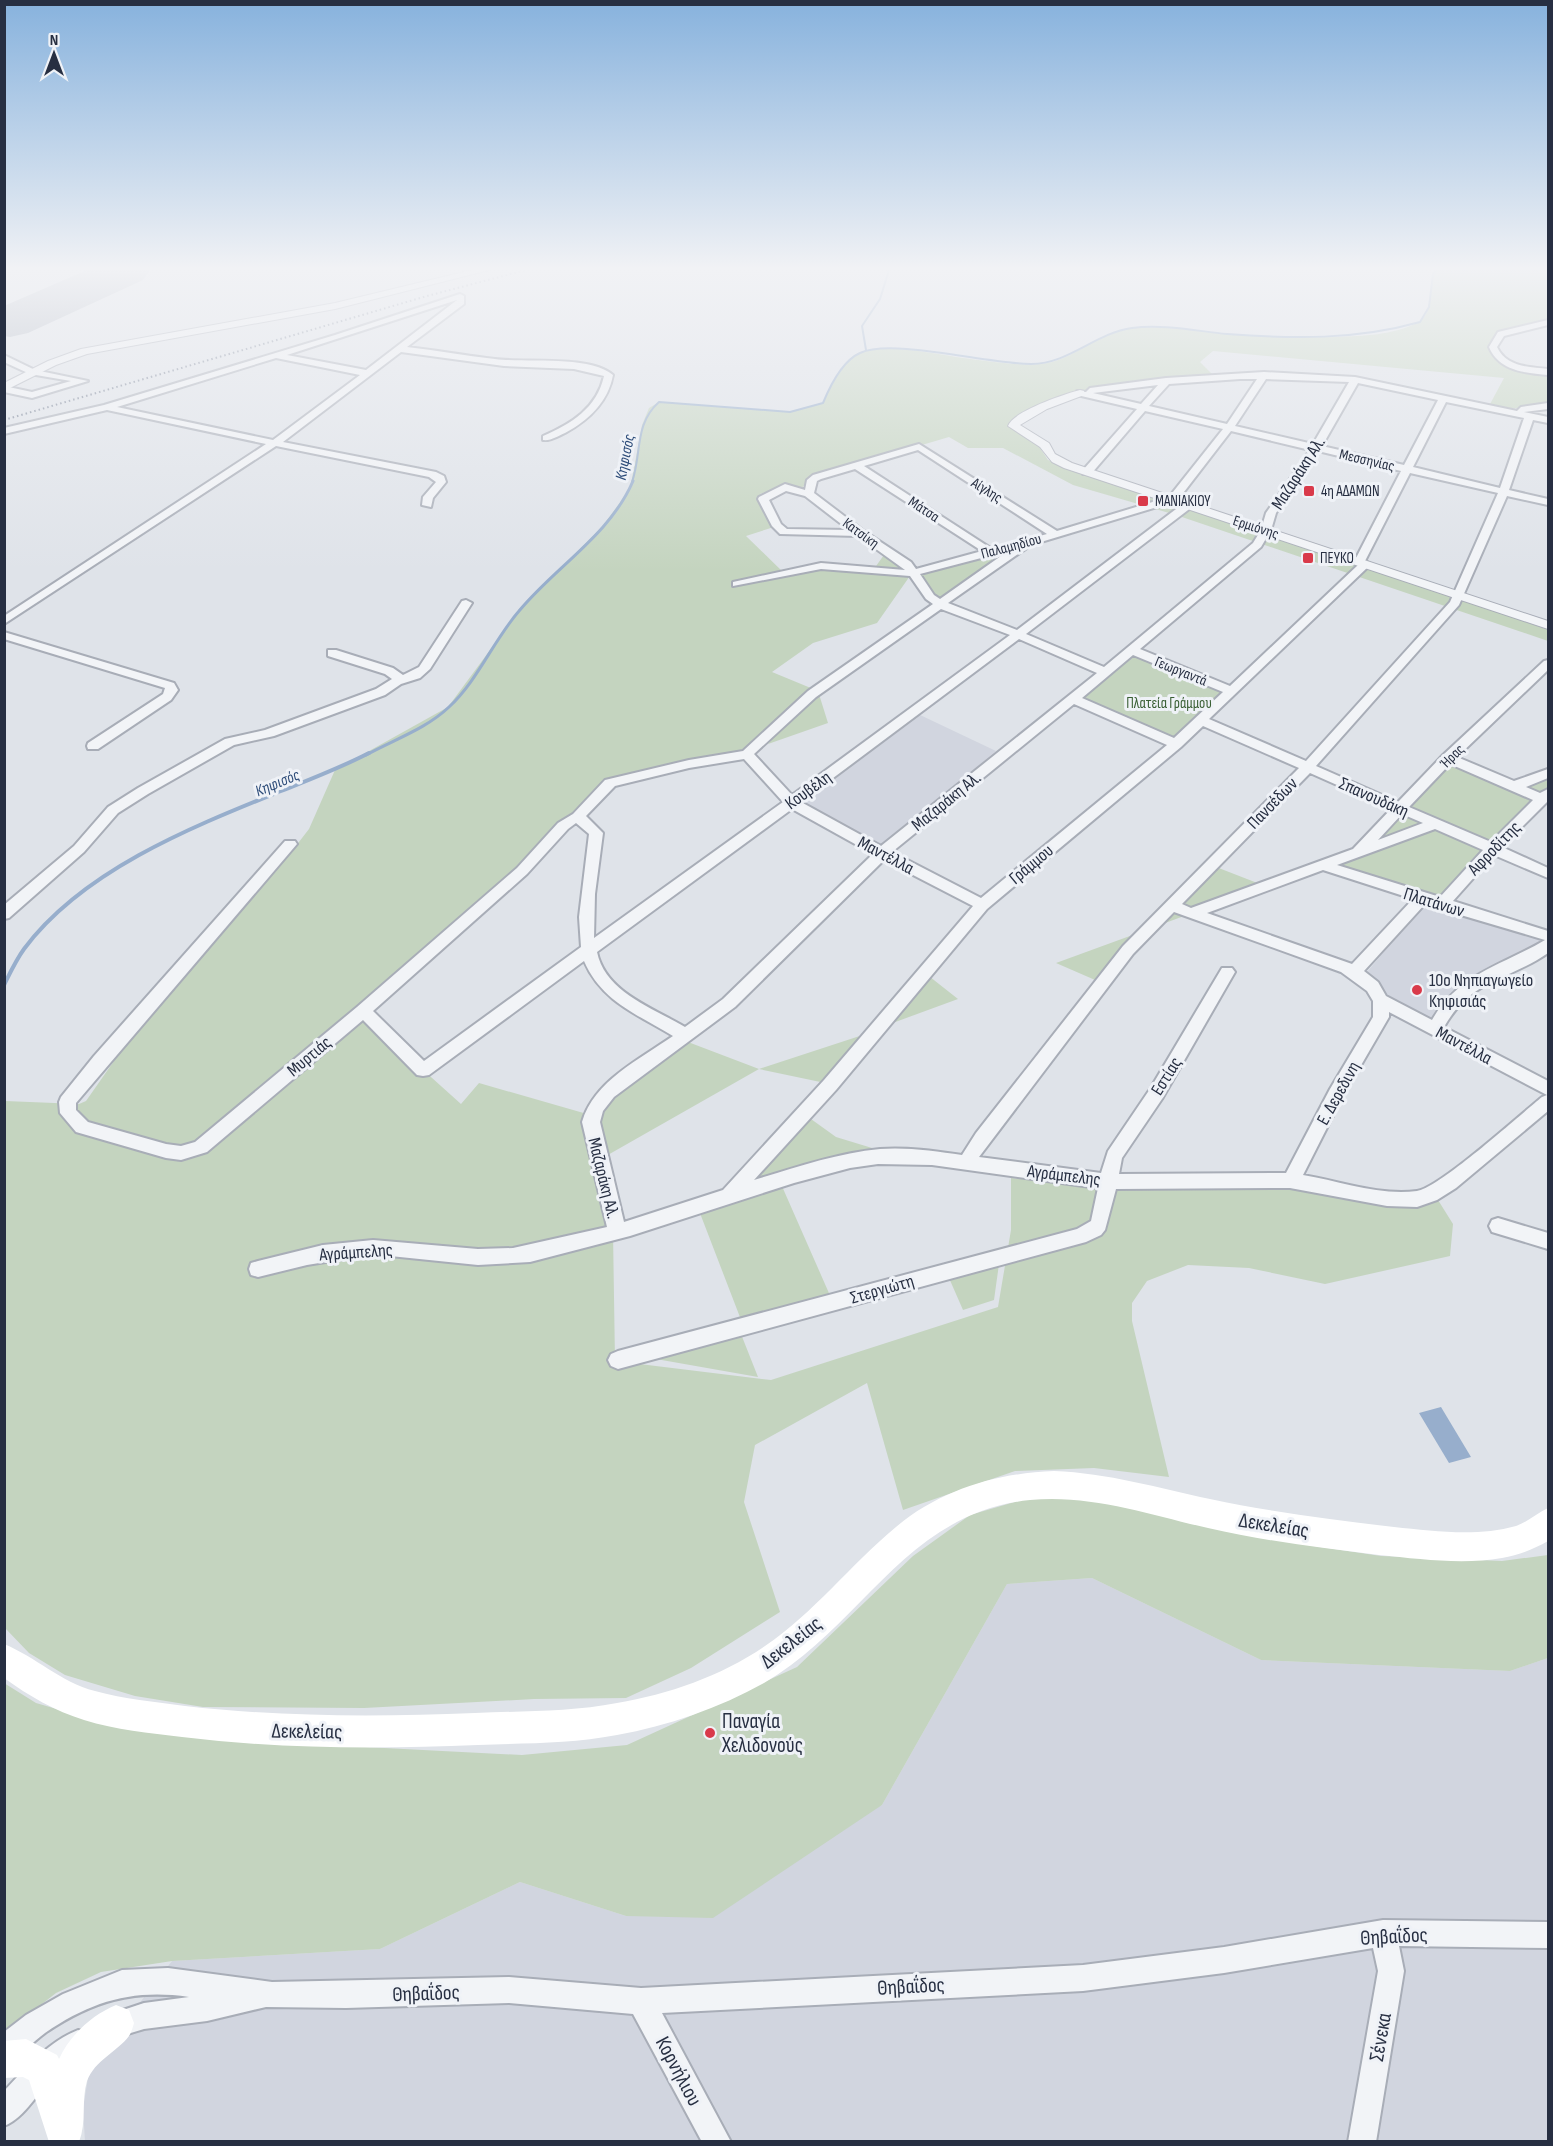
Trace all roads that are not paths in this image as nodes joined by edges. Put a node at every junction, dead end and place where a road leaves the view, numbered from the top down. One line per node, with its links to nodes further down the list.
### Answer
1 (29, 370): 7 (street)
2 (37, 370): 7 (street)
3 (229, 370): 16 (street)
4 (351, 370): 8 (street)
5 (370, 370): 8 (street)
6 (594, 370): 23 (street)
7 (33, 372): 12 (street); 12 (street)
8 (366, 373): 24 (street)
9 (1264, 375): 10 (street); 11 (street); 21 (street)
10 (1355, 380): 14 (street); 25 (street, Μαζαράκη Αλ.)
11 (1166, 381): 13 (street); 17 (street)
12 (4, 389)
13 (1080, 393): 17 (street, Μεσσηνίας); 28 (street, Ερμιόνης)
14 (1443, 399): 18 (street); 27 (street, Γράμμου)
15 (1548, 406): 18 (street)
16 (107, 407): 22 (street); 24 (street)
17 (1144, 408): 21 (street, Μεσσηνίας); 28 (street)
18 (1508, 412): 19 (street)
19 (1530, 416): 20 (street); 29 (street, Πανσέδων)
20 (1548, 420)
21 (1229, 428): 25 (street, Μεσσηνίας); 31 (street)
22 (4, 431)
23 (546, 438)
24 (274, 443): 33 (street); 50 (street)
25 (1316, 448): 27 (street, Μεσσηνίας); 37 (street, Μαζαράκη Αλ.)
26 (857, 466): 30 (street); 39 (street, Αίγλης); 42 (street, Μάτσα)
27 (1407, 469): 29 (street, Μεσσηνίας); 43 (street, Γράμμου)
28 (1087, 472): 31 (street, Ερμιόνης)
29 (1504, 491): 32 (street, Μεσσηνίας); 47 (street, Πανσέδων)
30 (809, 494): 38 (street, Κατσίκη); 38 (street)
31 (1173, 499): 34 (street, Ερμιόνης); 35 (street, Παλαμηδίου)
32 (1548, 502)
33 (427, 505)
34 (1188, 505): 36 (street, Κουβέλη); 37 (street, Ερμιόνης)
35 (1147, 507): 36 (street); 39 (street, Παλαμηδίου)
36 (1176, 515): 52 (street, Κουβέλη)
37 (1266, 530): 43 (street, Ερμιόνης); 54 (street, Μαζαράκη Αλ.)
38 (860, 533): 41 (street, Κατσίκη)
39 (1055, 534): 40 (street, Παλαμηδίου)
40 (1027, 543): 42 (street, Παλαμηδίου); 49 (street)
41 (885, 550): 44 (street); 45 (street, Κατσίκη)
42 (990, 552): 45 (street, Παλαμηδίου)
43 (1362, 563): 47 (street, Ερμιόνης); 59 (street, Γράμμου)
44 (872, 571): 45 (street, Παλαμηδίου); 46 (street, Παλαμηδίου)
45 (912, 573): 49 (street)
46 (737, 584)
47 (1459, 594): 51 (street, Ερμιόνης); 66 (street, Πανσέδων)
48 (466, 603): 58 (street)
49 (942, 605): 52 (street); 64 (street)
50 (4, 621)
51 (1548, 625)
52 (1017, 634): 57 (street); 70 (street, Κουβέλη)
53 (4, 635): 63 (street)
54 (1132, 650): 57 (street, Μαζαράκη Αλ.); 59 (street, Γεωργαντά)
55 (332, 653): 58 (street)
56 (1548, 663): 65 (street, Ήρας)
57 (1106, 672): 60 (street, Μαζαράκη Αλ.)
58 (398, 681): 85 (street)
59 (1231, 691): 61 (street, Γράμμου)
60 (1073, 699): 62 (street); 77 (street, Μαζαράκη Αλ.)
61 (1200, 720): 62 (street, Γράμμου); 66 (street, Σπανουδάκη)
62 (1176, 744): 82 (street, Γράμμου)
63 (93, 746)
64 (747, 754): 70 (street, Μαντέλλα); 72 (street, Μυρτιάς)
65 (1448, 758): 68 (street); 71 (street, Ήρας)
66 (1308, 767): 71 (street, Σπανουδάκη); 83 (street, Πανσέδων)
67 (1548, 773): 68 (street)
68 (1515, 786): 69 (street)
69 (1546, 796): 75 (street, Αφροδίτης)
70 (791, 802): 77 (street, Μαντέλλα); 88 (street, Κουβέλη)
71 (1402, 809): 73 (street, Σπανουδάκη); 76 (street, Ήρας)
72 (578, 818): 88 (street); 92 (street, Μυρτιάς)
73 (1436, 824): 75 (street, Σπανουδάκη); 76 (street, Ήρας)
74 (290, 844): 92 (street, Μυρτιάς)
75 (1491, 850): 79 (street, Σπανουδάκη); 81 (street, Αφροδίτης)
76 (1358, 852): 78 (street, Ήρας)
77 (882, 853): 82 (street, Μαντέλλα); 94 (street, Μαζαράκη Αλ.)
78 (1321, 866): 80 (street, Πλατάνων); 84 (street, Ήρας)
79 (1548, 873)
80 (1422, 898): 81 (street, Πλατάνων); 90 (street)
81 (1442, 904): 86 (street, Πλατάνων)
82 (982, 905): 100 (street, Γράμμου)
83 (1171, 906): 84 (street); 97 (street, Πανσέδων)
84 (1192, 913): 90 (street)
85 (4, 915)
86 (1548, 936)
87 (1548, 945): 93 (street)
88 (588, 951): 92 (street, Κουβέλη); 94 (street)
89 (1227, 972): 98 (street, Εστίας)
90 (1354, 972): 91 (street)
91 (1381, 1003): 93 (street, Μαντέλλα); 99 (street, Ε. Δερεδινη)
92 (363, 1011)
93 (1435, 1029): 95 (street, Μαντέλλα)
94 (686, 1036): 102 (street, Μαζαράκη Αλ.)
95 (1548, 1089)
96 (1548, 1102): 99 (street, Αγράμπελης)
97 (967, 1162): 98 (street, Αγράμπελης); 100 (street, Αγράμπελης)
98 (1108, 1181): 99 (street, Αγράμπελης); 105 (street, Στεργιώτη)
99 (1292, 1181)
100 (729, 1196): 102 (street, Αγράμπελης)
101 (1498, 1226): 103 (street)
102 (617, 1232): 104 (street, Αγράμπελης)
103 (1548, 1241)
104 (258, 1269)
105 (618, 1360)
106 (1548, 1523): 107 (main road, Δεκελείας)
107 (4, 1659)
108 (1383, 1933): 109 (street, Θηβαΐδος); 111 (street, Θηβαΐδος); 119 (street, Σένεκα)
109 (1548, 1935)
110 (272, 1995): 111 (street, Θηβαΐδος); 112 (street, Θηβαΐδος); 113 (street, Θηβαΐδος)
111 (641, 2001): 118 (street, Κορνήλιου)
112 (116, 2023): 115 (street, Θηβαΐδος); 117 (main road)
113 (4, 2050)
114 (4, 2060): 115 (main road)
115 (44, 2068): 116 (street, Θηβαΐδος); 117 (main road)
116 (4, 2112)
117 (64, 2137)
118 (717, 2142)
119 (1362, 2142)

